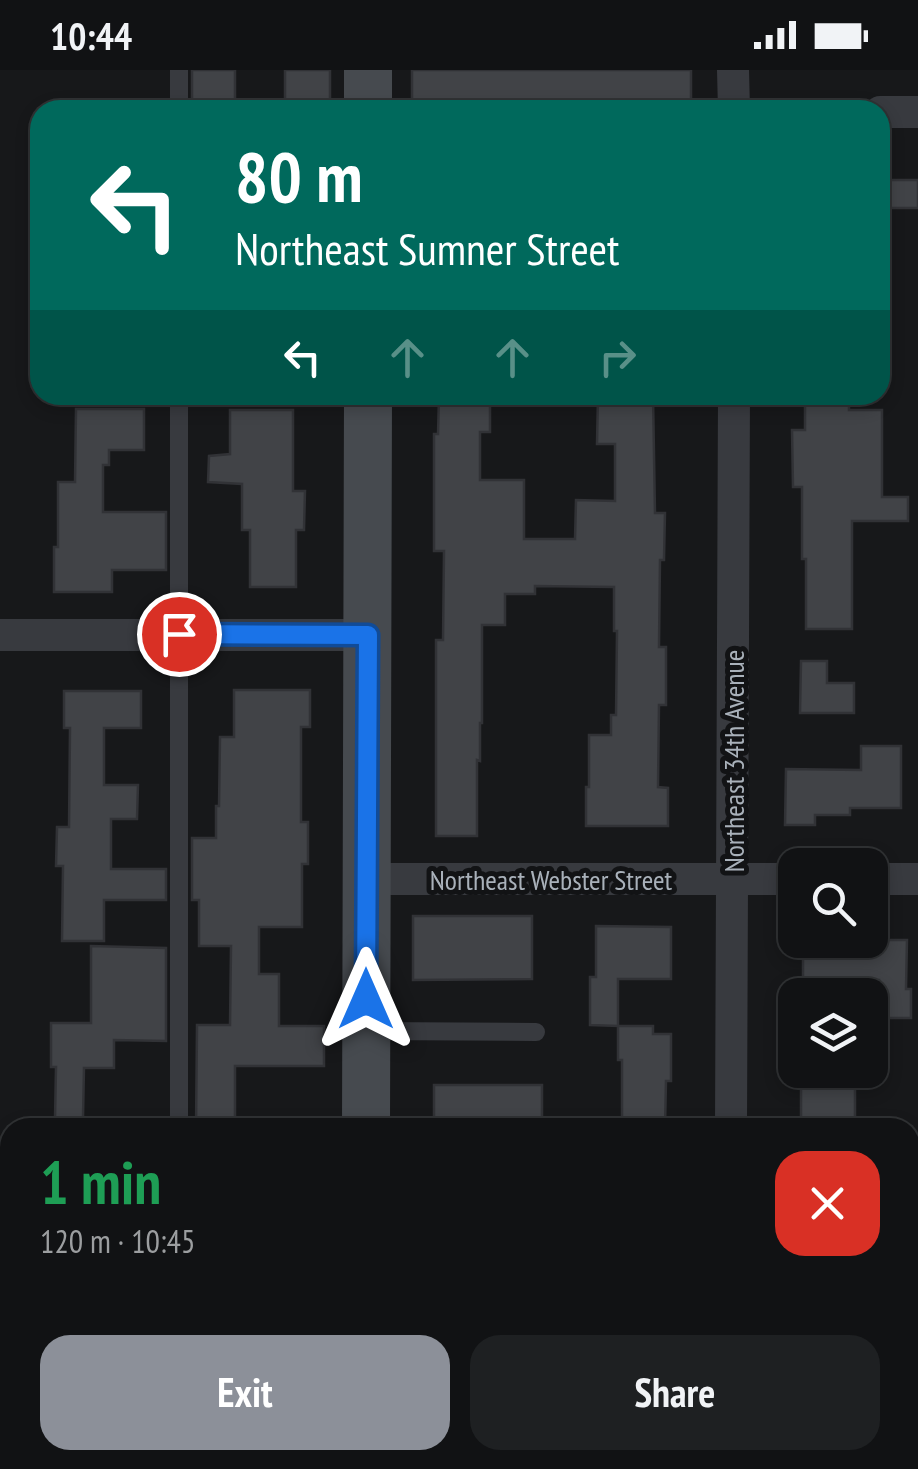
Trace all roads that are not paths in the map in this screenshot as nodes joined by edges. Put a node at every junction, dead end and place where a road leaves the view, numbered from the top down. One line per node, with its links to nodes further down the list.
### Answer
1 (179, 70): 4 (lane)
2 (368, 70): 5 (main road)
3 (733, 70): 6 (street)
4 (179, 100)
5 (368, 100)
6 (734, 100)
7 (890, 112): 8 (street)
8 (918, 112)
9 (179, 405): 12 (lane)
10 (368, 405): 14 (main road)
11 (734, 405): 18 (street, Northeast 34th Avenue)
12 (179, 634): 13 (street); 14 (street); 22 (lane)
13 (0, 635)
14 (368, 635): 15 (main road)
15 (366, 878): 18 (street, Northeast Webster Street); 20 (main road)
16 (888, 879): 17 (street)
17 (918, 879)
18 (733, 880): 19 (street, Northeast Webster Street); 24 (street, Northeast 34th Avenue)
19 (778, 880)
20 (367, 1031): 21 (lane); 23 (main road)
21 (536, 1032)
22 (179, 1118)
23 (366, 1118)
24 (731, 1118)

